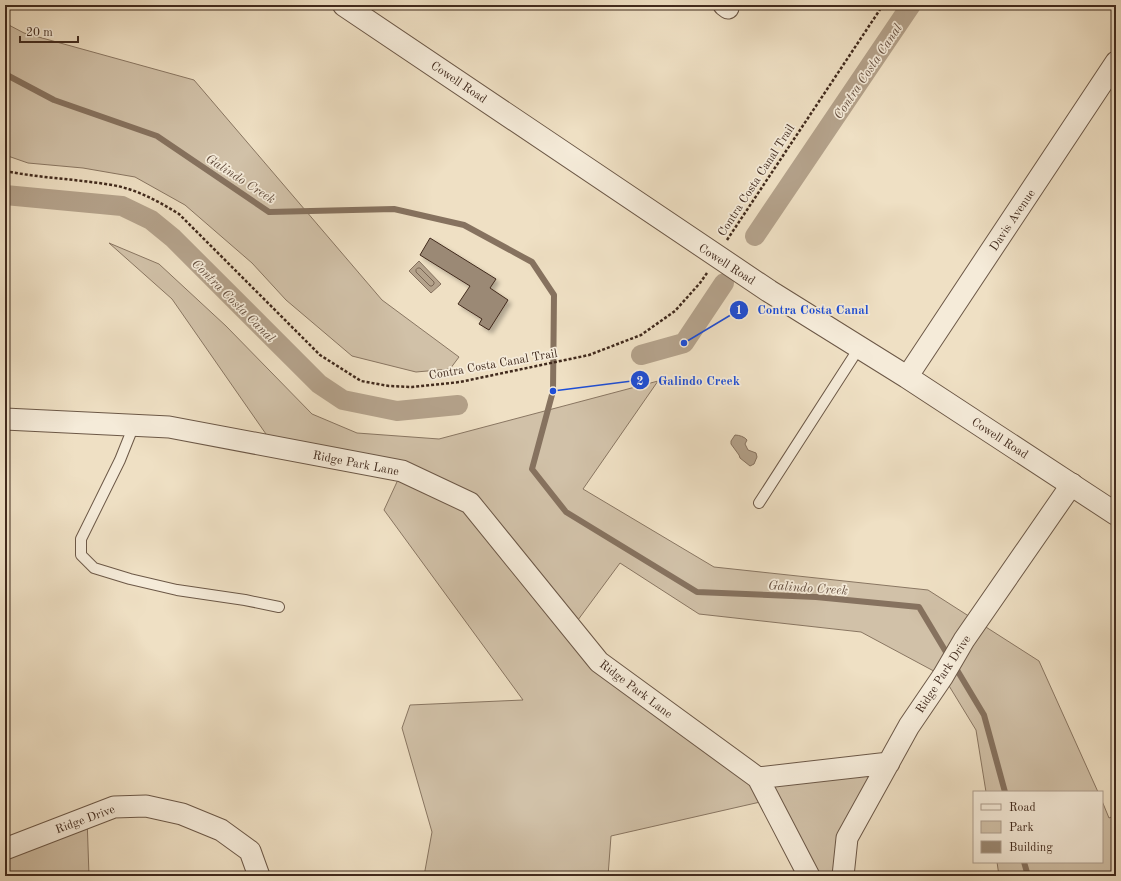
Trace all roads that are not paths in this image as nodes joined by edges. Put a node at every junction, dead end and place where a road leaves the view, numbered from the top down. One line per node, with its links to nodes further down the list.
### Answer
1 (344, 5): 3 (street, Cowell Road)
2 (1116, 62): 4 (street, Davis Avenue)
3 (860, 348): 4 (street, Cowell Road); 8 (lane)
4 (907, 378): 7 (street, Cowell Road)
5 (5, 419): 6 (street, Ridge Park Lane)
6 (134, 426): 10 (lane); 12 (street, Ridge Park Lane)
7 (1072, 484): 9 (street, Cowell Road); 11 (street, Ridge Park Drive)
8 (759, 503)
9 (1116, 514)
10 (279, 607)
11 (889, 763): 12 (street); 16 (street, Ridge Park Drive)
12 (758, 778): 15 (street, Ridge Park Lane)
13 (5, 849): 14 (street, Ridge Drive)
14 (259, 876)
15 (809, 876)
16 (843, 876)

